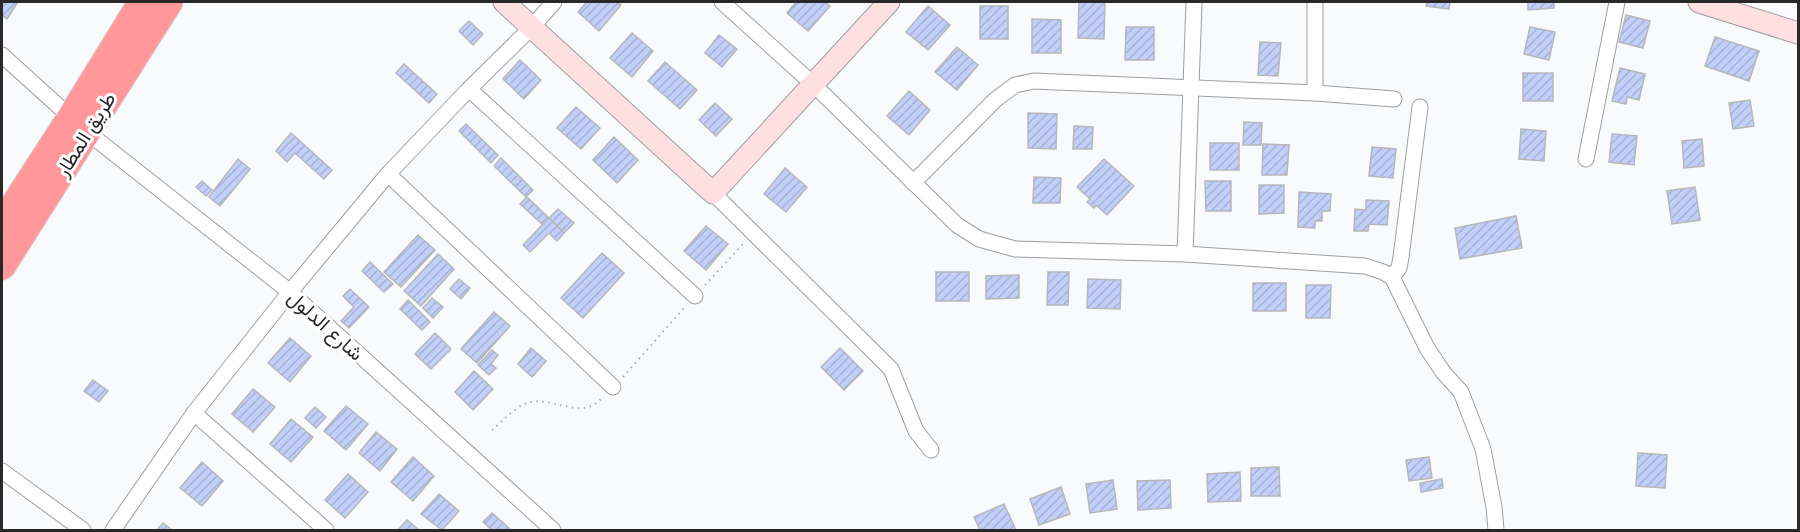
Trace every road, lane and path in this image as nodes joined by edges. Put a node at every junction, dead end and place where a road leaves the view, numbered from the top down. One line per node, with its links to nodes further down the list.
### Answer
1 (142, 2): 20 (highway, طريق المطار)
2 (169, 2): 20 (highway, طريق المطار)
3 (504, 2): 11 (street)
4 (554, 2): 11 (street)
5 (722, 2): 14 (street)
6 (889, 2): 14 (street)
7 (1194, 2): 15 (street)
8 (1315, 2): 17 (street)
9 (1617, 2): 21 (street)
10 (1712, 3): 12 (street)
11 (531, 28): 16 (street); 24 (street)
12 (1798, 33)
13 (2, 55): 20 (street, شارع الدلول)
14 (814, 85): 23 (street); 24 (street)
15 (1191, 88): 17 (street); 23 (street); 27 (street)
16 (469, 89): 22 (street); 31 (street)
17 (1315, 93): 18 (street)
18 (1394, 99)
19 (1420, 107): 29 (street)
20 (79, 124): 25 (highway, طريق المطار); 28 (highway, طريق المطار); 30 (street, شارع الدلول)
21 (1586, 159)
22 (388, 174): 30 (street); 32 (street)
23 (913, 183): 27 (street)
24 (713, 193): 26 (street)
25 (2, 224)
26 (754, 232): 31 (path); 35 (street)
27 (1185, 254): 29 (street)
28 (2, 266)
29 (1392, 277): 41 (street)
30 (290, 292): 33 (street); 40 (street, شارع الدلول)
31 (695, 296): 32 (path)
32 (613, 387): 34 (path)
33 (194, 413): 38 (street); 39 (street)
34 (492, 430)
35 (931, 450)
36 (2, 471): 37 (street)
37 (83, 531)
38 (113, 531)
39 (326, 531)
40 (553, 531)
41 (1496, 531)

